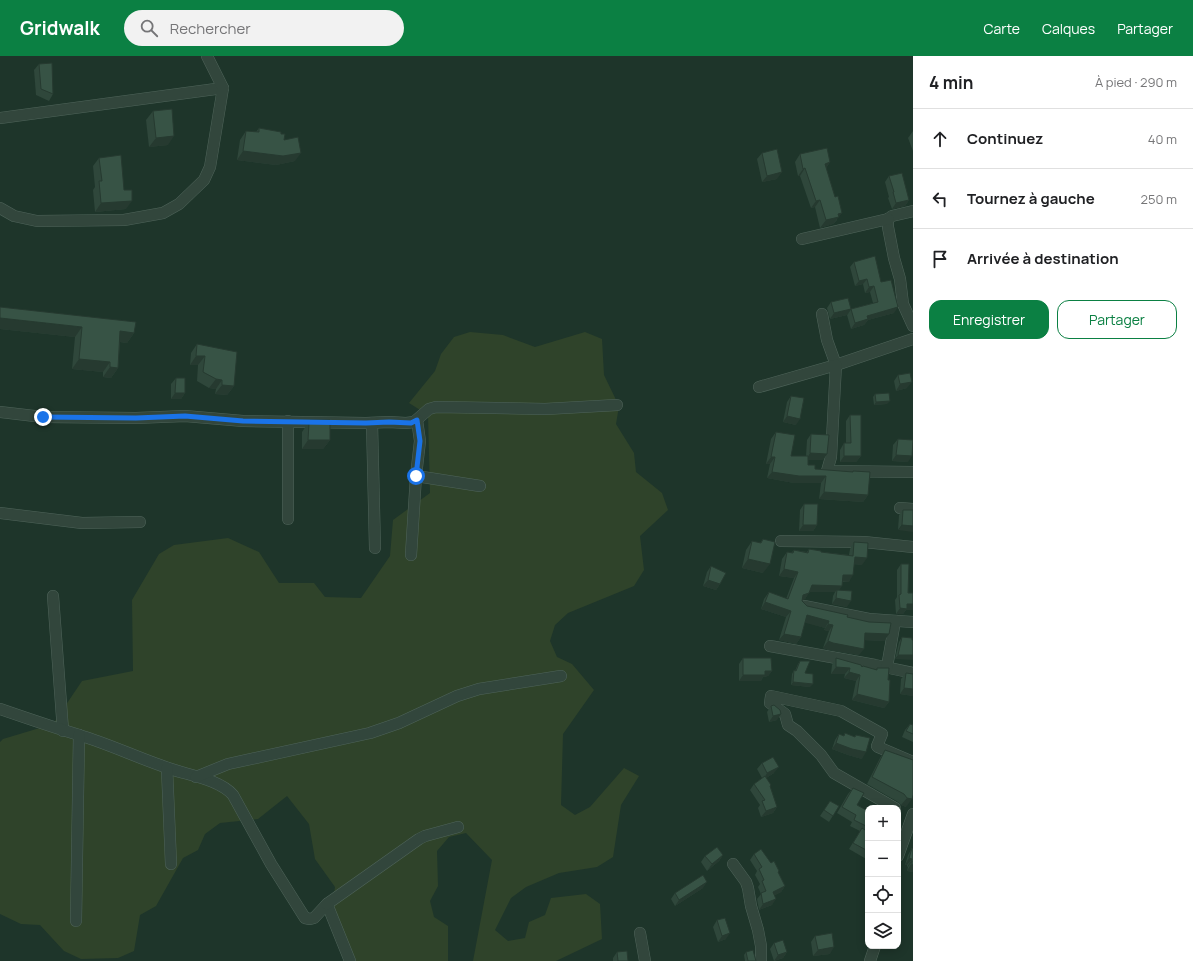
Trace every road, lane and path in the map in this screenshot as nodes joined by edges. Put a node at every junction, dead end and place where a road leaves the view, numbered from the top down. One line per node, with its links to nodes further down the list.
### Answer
1 (207, 56): 2 (street)
2 (223, 88): 3 (street); 4 (street)
3 (0, 118)
4 (0, 208)
5 (913, 212): 6 (street)
6 (888, 219): 7 (street); 9 (street)
7 (802, 239)
8 (822, 314): 11 (street)
9 (913, 326)
10 (913, 339): 11 (street)
11 (836, 365): 12 (street); 18 (street)
12 (759, 387)
13 (617, 405): 15 (street)
14 (0, 412): 16 (street)
15 (417, 420): 17 (street); 19 (street)
16 (288, 421): 17 (street); 24 (street)
17 (372, 423): 28 (street)
18 (913, 472)
19 (416, 476): 20 (street); 29 (street)
20 (480, 486)
21 (900, 508): 22 (street)
22 (913, 509)
23 (0, 513): 25 (street)
24 (288, 519)
25 (140, 522)
26 (781, 541): 27 (street)
27 (913, 547)
28 (375, 548)
29 (411, 555)
30 (53, 596): 39 (street)
31 (804, 606): 32 (street)
32 (895, 621): 33 (street); 35 (street)
33 (913, 622)
34 (770, 646): 35 (street)
35 (887, 667): 36 (street)
36 (913, 673)
37 (561, 676): 43 (street)
38 (0, 709): 39 (street)
39 (63, 731): 40 (street)
40 (79, 735): 42 (street); 52 (street)
41 (913, 762): 44 (street)
42 (167, 768): 43 (street); 49 (street)
43 (196, 777): 51 (street)
44 (890, 805)
45 (901, 812): 46 (street)
46 (912, 817): 48 (street)
47 (458, 827): 51 (street)
48 (901, 848)
49 (171, 864)
50 (733, 864): 57 (street)
51 (327, 904): 55 (street)
52 (76, 921)
53 (640, 933): 56 (street)
54 (874, 949): 58 (street)
55 (350, 961)
56 (644, 961)
57 (761, 961)
58 (870, 961)

